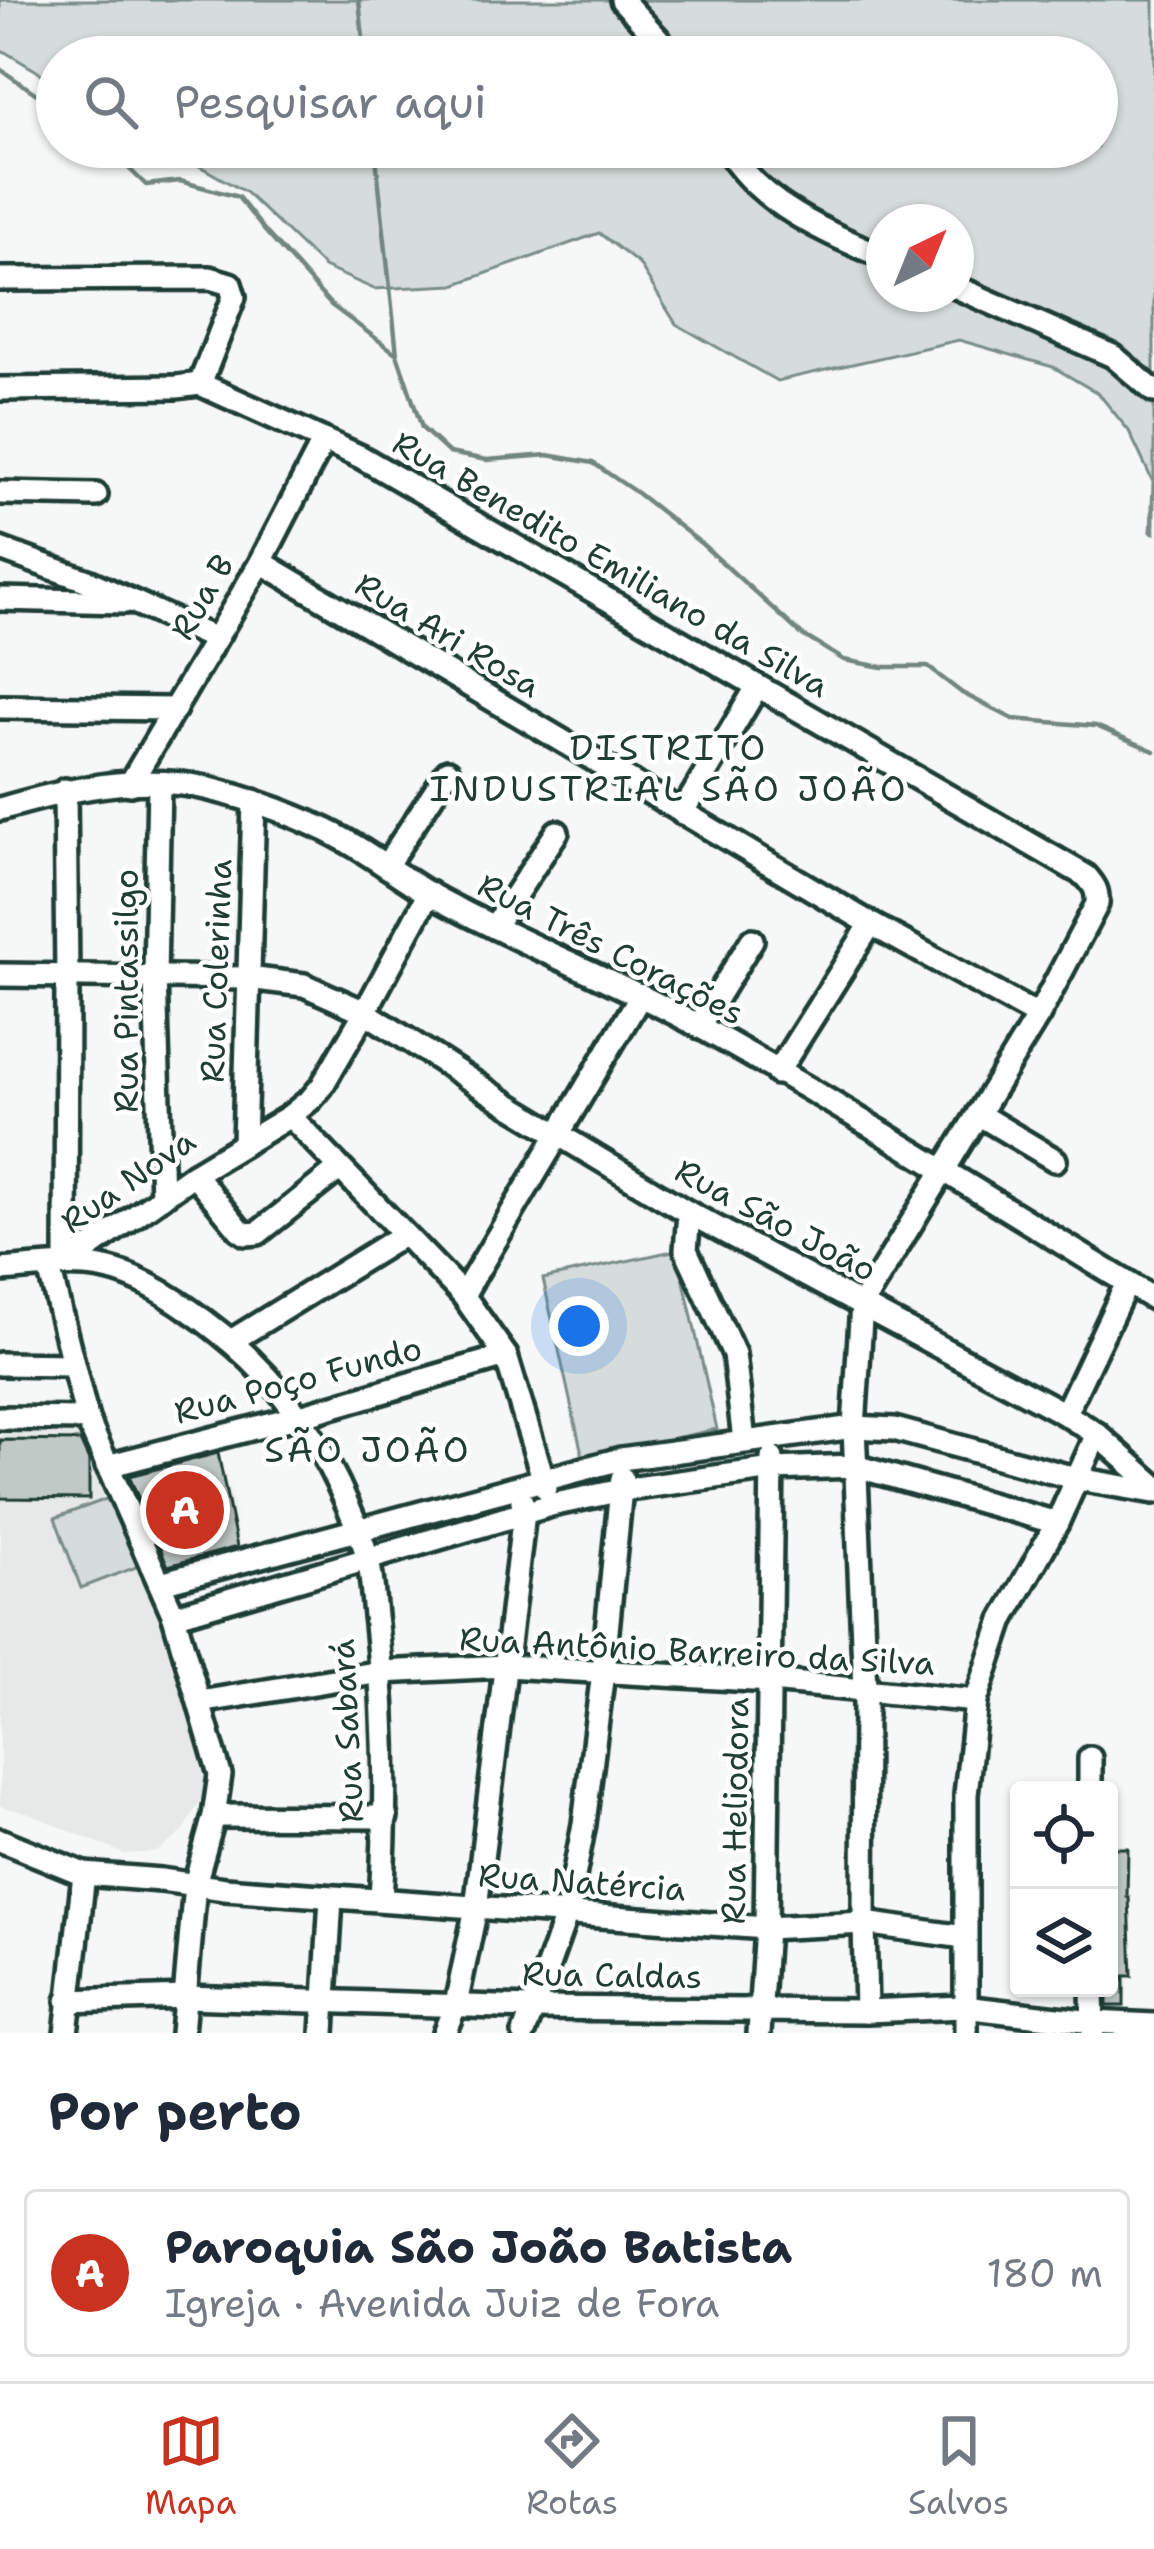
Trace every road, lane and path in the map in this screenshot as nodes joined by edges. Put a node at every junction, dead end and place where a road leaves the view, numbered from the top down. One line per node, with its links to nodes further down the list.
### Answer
1 (622, 0): 2 (street)
2 (655, 36)
3 (743, 168): 4 (street)
4 (866, 249)
5 (0, 279): 7 (street)
6 (974, 295): 9 (street)
7 (200, 383): 8 (street); 10 (street, Rua Benedito Emiliano da Silva)
8 (0, 389)
9 (1154, 391)
10 (324, 440): 14 (street, Rua B); 18 (street, Rua Benedito Emiliano da Silva)
11 (0, 494): 12 (street)
12 (96, 495)
13 (0, 549): 16 (street)
14 (261, 562): 17 (street, Rua B); 27 (street, Rua Ari Rosa)
15 (0, 599): 16 (street)
16 (134, 602): 17 (street)
17 (215, 639): 20 (street, Rua B)
18 (757, 687): 27 (street); 40 (street, Rua Benedito Emiliano da Silva)
19 (0, 707): 20 (street)
20 (175, 709): 22 (street, Rua B)
21 (448, 771): 29 (street)
22 (130, 784): 23 (street, Rua Três Corações); 24 (street, Rua Três Corações)
23 (159, 784): 25 (street, Rua Três Corações); 36 (street, Rua Pintassilgo)
24 (65, 790): 26 (street, Rua Três Corações); 35 (street)
25 (254, 801): 29 (street, Rua Três Corações); 37 (street, Rua Colerinha)
26 (0, 808)
27 (682, 813): 31 (street, Rua Ari Rosa)
28 (557, 832): 32 (street)
29 (386, 866): 30 (street, Rua Três Corações)
30 (429, 893): 32 (street, Rua Três Corações); 39 (street, Rua Nova)
31 (871, 923): 40 (street, Rua Ari Rosa); 42 (street)
32 (494, 927): 38 (street, Rua Três Corações)
33 (752, 940): 41 (street)
34 (0, 975): 35 (street, Rua São João)
35 (68, 975): 36 (street, Rua São João); 54 (street)
36 (155, 977): 37 (street, Rua São João); 51 (street, Rua Pintassilgo)
37 (248, 978): 39 (street, Rua São João); 46 (street, Rua Colerinha)
38 (641, 995): 41 (street, Rua Três Corações); 45 (street)
39 (364, 1012): 44 (street, Rua Nova); 45 (street, Rua São João)
40 (1038, 1016): 43 (street)
41 (699, 1026): 42 (street, Rua Três Corações)
42 (777, 1073): 49 (street, Rua Três Corações)
43 (978, 1114): 47 (street); 49 (street)
44 (290, 1116): 46 (street, Rua Nova); 48 (street)
45 (557, 1134): 52 (street, Rua São João); 57 (street)
46 (244, 1143): 50 (street, Rua Nova)
47 (1055, 1160)
48 (339, 1169): 50 (street); 53 (street)
49 (944, 1169): 56 (street, Rua Três Corações); 59 (street)
50 (194, 1174): 51 (street, Rua Nova)
51 (162, 1197): 54 (street, Rua Nova)
52 (689, 1213): 59 (street, Rua São João); 71 (street)
53 (403, 1234): 57 (street); 60 (street)
54 (57, 1266): 55 (street, Rua Sabará); 60 (street, Rua Sabará); 63 (street)
55 (0, 1270)
56 (1127, 1283): 58 (street, Rua Três Corações); 64 (street)
57 (463, 1295): 61 (street)
58 (1154, 1299)
59 (862, 1304): 64 (street, Rua São João); 68 (street)
60 (231, 1341): 65 (street, Rua Sabará)
61 (506, 1356): 65 (street, Rua Poço Fundo); 77 (street)
62 (0, 1364): 63 (street)
63 (73, 1364): 67 (street)
64 (1065, 1414): 69 (street, Rua São João)
65 (301, 1416): 73 (street, Rua Poço Fundo); 84 (street, Rua Sabará)
66 (0, 1418): 67 (street)
67 (87, 1419): 73 (street)
68 (854, 1427): 70 (street); 74 (street); 76 (street)
69 (1097, 1434): 76 (street); 78 (street, Rua São João)
70 (772, 1437): 71 (street); 75 (street, Rua Heliodora)
71 (744, 1441): 72 (street)
72 (621, 1460): 77 (street); 80 (street)
73 (107, 1466): 86 (street)
74 (855, 1466): 75 (street); 83 (street); 92 (street)
75 (773, 1469): 80 (street); 91 (street, Rua Heliodora)
76 (1078, 1479): 78 (street); 83 (street)
77 (544, 1480): 79 (street); 81 (street)
78 (1147, 1480)
79 (518, 1488): 82 (street); 84 (street)
80 (622, 1490): 81 (street); 90 (street)
81 (551, 1505): 82 (street)
82 (524, 1513): 85 (street); 88 (street)
83 (1057, 1522): 93 (street)
84 (358, 1532): 85 (street, Rua Sabará); 86 (street)
85 (369, 1560): 87 (street); 89 (street, Rua Sabará)
86 (161, 1583): 87 (street)
87 (174, 1616): 94 (street)
88 (505, 1666): 89 (street, Rua Antônio Barreiro da Silva); 90 (street, Rua Antônio Barreiro da Silva); 104 (street)
89 (381, 1672): 94 (street, Rua Antônio Barreiro da Silva); 98 (street, Rua Sabará)
90 (603, 1672): 91 (street, Rua Antônio Barreiro da Silva); 105 (street)
91 (771, 1682): 92 (street, Rua Antônio Barreiro da Silva); 107 (street, Rua Heliodora)
92 (866, 1690): 93 (street, Rua Antônio Barreiro da Silva); 106 (street)
93 (976, 1701): 108 (street)
94 (200, 1702): 97 (street)
95 (1090, 1758): 96 (street)
96 (1090, 1781)
97 (214, 1816): 98 (street); 101 (street)
98 (386, 1817): 103 (street, Rua Sabará)
99 (0, 1840): 100 (street, Rua Natércia)
100 (84, 1874): 101 (street, Rua Natércia); 111 (street)
101 (195, 1884): 102 (street, Rua Natércia); 109 (street)
102 (332, 1898): 103 (street, Rua Natércia); 112 (street)
103 (381, 1899): 104 (street, Rua Natércia)
104 (476, 1908): 105 (street, Rua Natércia); 113 (street)
105 (567, 1913): 107 (street, Rua Natércia); 115 (street)
106 (864, 1923): 107 (street, Rua Natércia); 108 (street, Rua Natércia); 116 (street)
107 (766, 1928): 117 (street, Rua Heliodora)
108 (964, 1937): 114 (street)
109 (186, 1997): 111 (street, Rua Caldas); 112 (street, Rua Caldas); 121 (street)
110 (1092, 1997): 119 (street)
111 (68, 2001): 120 (street)
112 (326, 2003): 113 (street, Rua Caldas); 122 (street)
113 (456, 2004): 115 (street, Rua Caldas); 123 (street)
114 (964, 2007): 116 (street, Rua Caldas); 119 (street, Rua Caldas); 125 (street)
115 (531, 2008): 117 (street, Rua Caldas); 124 (street)
116 (866, 2011): 117 (street, Rua Caldas)
117 (760, 2022)
118 (1154, 2025): 119 (street, Rua Caldas)
119 (1093, 2028)
120 (66, 2033)
121 (182, 2033)
122 (323, 2033)
123 (444, 2033)
124 (524, 2033)
125 (966, 2033)

